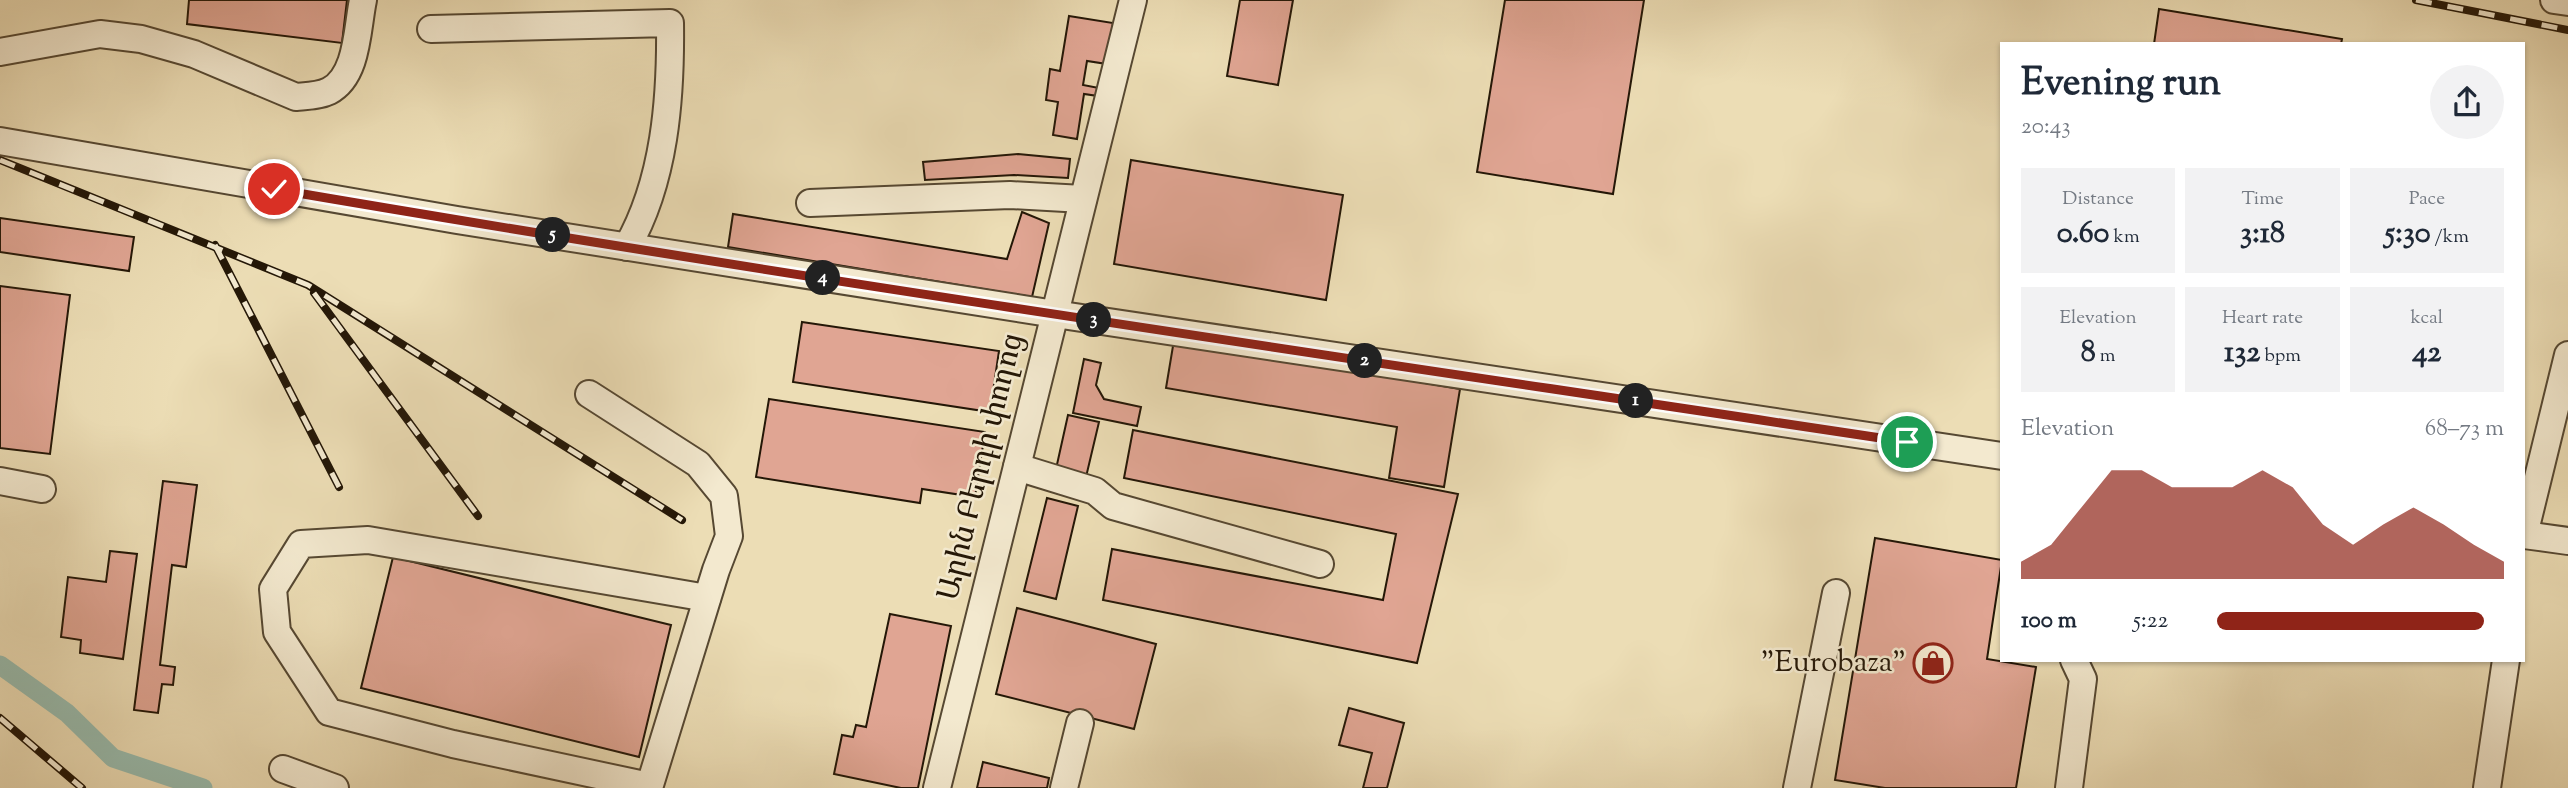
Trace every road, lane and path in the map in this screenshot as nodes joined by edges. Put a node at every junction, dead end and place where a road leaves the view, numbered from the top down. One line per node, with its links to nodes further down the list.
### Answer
1 (363, 0): 6 (street)
2 (1133, 0): 8 (street, Արին Բերդի փողոց)
3 (2554, 0): 4 (street)
4 (2568, 2)
5 (431, 29): 10 (street)
6 (0, 52)
7 (0, 141): 10 (street)
8 (1083, 199): 9 (street); 11 (street, Արին Բերդի փողոց)
9 (810, 203)
10 (627, 247): 11 (street)
11 (1055, 314): 14 (street); 15 (street, Արին Բերդի փողոց)
12 (2568, 355): 18 (street)
13 (589, 394): 23 (street)
14 (2000, 456)
15 (1017, 467): 21 (street); 30 (street, Արին Բերդի փողոց)
16 (0, 481): 17 (street)
17 (42, 489)
18 (2525, 531)
19 (2525, 535): 20 (street)
20 (2568, 541)
21 (1320, 564)
22 (1836, 593): 32 (street)
23 (707, 598): 28 (street); 28 (street)
24 (2075, 662): 33 (street)
25 (2506, 662): 34 (street)
26 (1080, 723): 31 (street)
27 (283, 769): 29 (street)
28 (649, 787)
29 (335, 788)
30 (937, 788)
31 (1064, 788)
32 (1797, 788)
33 (2069, 788)
34 (2487, 788)

